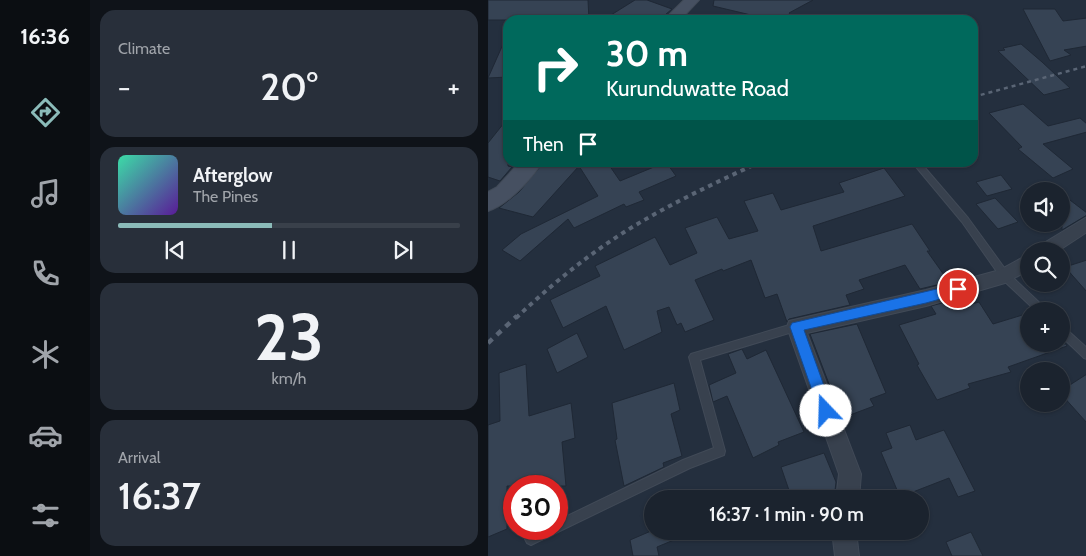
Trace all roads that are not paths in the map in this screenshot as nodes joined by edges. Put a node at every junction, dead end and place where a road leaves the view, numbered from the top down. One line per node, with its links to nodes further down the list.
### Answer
1 (692, 0): 2 (street)
2 (676, 15)
3 (527, 167): 5 (street)
4 (919, 167): 9 (lane)
5 (488, 203)
6 (1086, 223): 7 (street)
7 (1058, 242)
8 (1020, 267): 9 (street)
9 (1005, 276): 10 (lane); 11 (street)
10 (1032, 302)
11 (796, 327): 14 (street); 15 (lane)
12 (1070, 339): 13 (lane)
13 (1086, 355)
14 (848, 490)
15 (568, 522)
16 (845, 540): 17 (street)
17 (847, 556)

